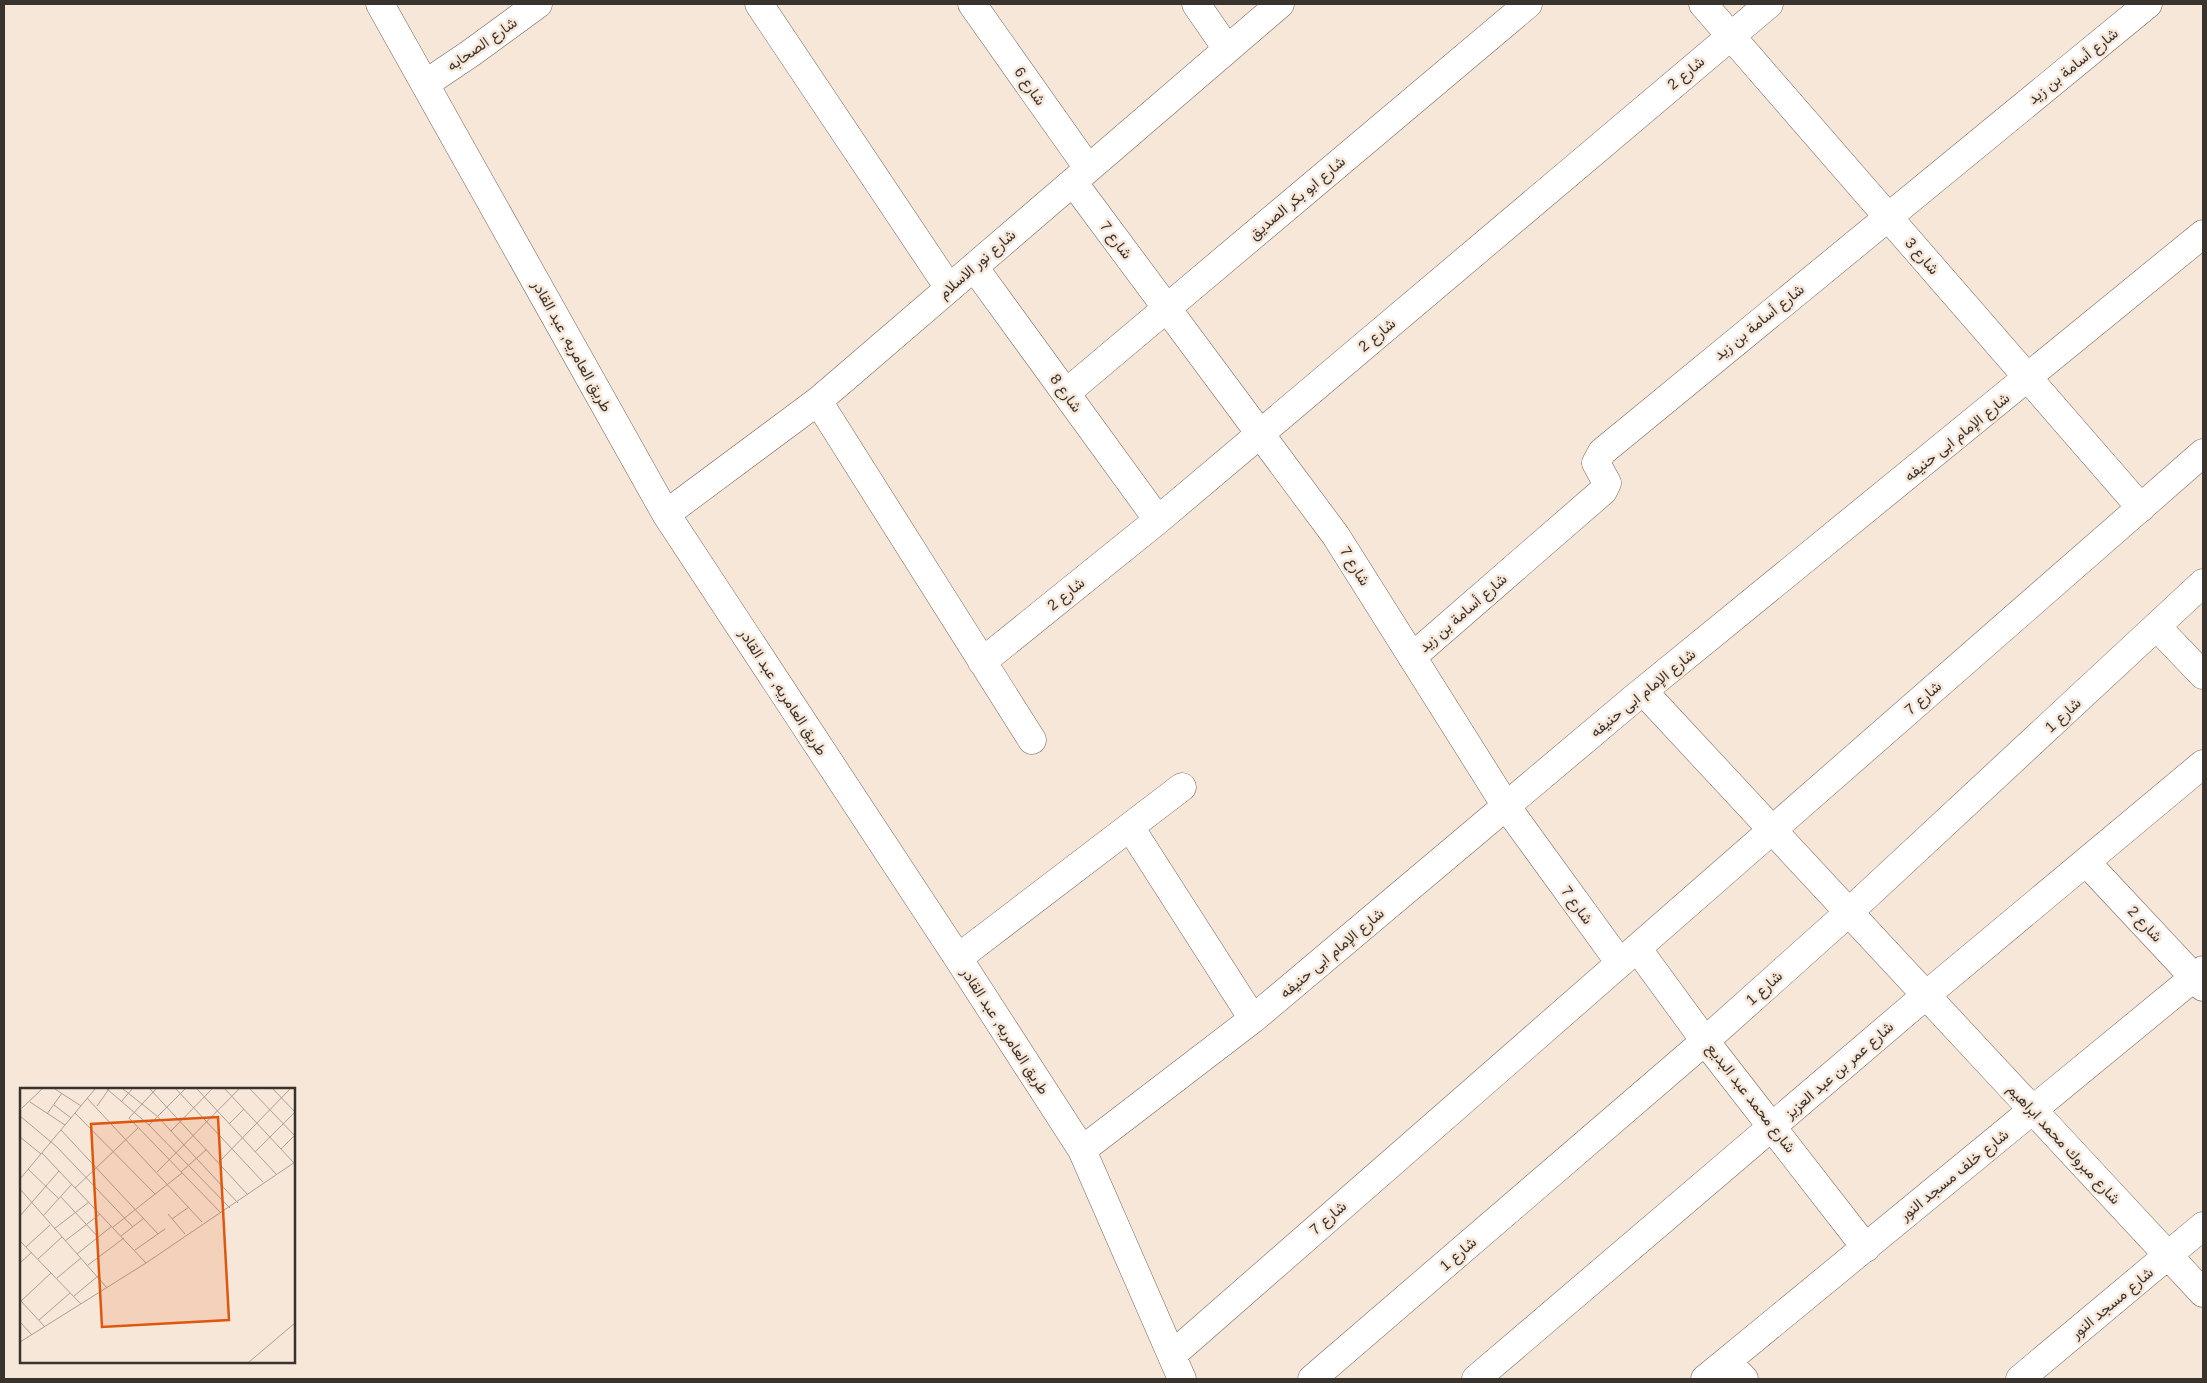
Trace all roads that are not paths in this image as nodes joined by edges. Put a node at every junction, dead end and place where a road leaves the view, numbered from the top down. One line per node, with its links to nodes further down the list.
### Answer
1 (380, 4): 13 (street, طريق العامريه, عبد القادر)
2 (538, 4): 13 (street, شارع الصحابه)
3 (759, 4): 18 (street)
4 (1196, 4): 12 (street)
5 (1280, 4): 12 (street, شارع نور الاسلام)
6 (1528, 4): 19 (street, شارع ابو بكر الصديق)
7 (1703, 4): 11 (street, شارع 3)
8 (1768, 4): 11 (street, شارع 2)
9 (2148, 4): 15 (street, شارع أسامة بن زيد)
10 (981, 7): 14 (street, شارع 6)
11 (1731, 36): 15 (street, شارع 3); 23 (street, شارع 2)
12 (1227, 49): 14 (street, شارع نور الاسلام)
13 (425, 84): 26 (street, طريق العامريه, عبد القادر)
14 (1080, 175): 17 (street, شارع نور الاسلام); 19 (street, شارع 7)
15 (1888, 217): 20 (street, شارع 3); 30 (street, شارع أسامة بن زيد)
16 (2203, 234): 20 (street, شارع الإمام ابى حنيفه)
17 (974, 267): 18 (street, شارع نور الاسلام); 21 (street, شارع 8)
18 (949, 288): 22 (street, شارع نور الاسلام)
19 (1167, 308): 21 (street, شارع ابو بكر الصديق); 23 (street, شارع 7)
20 (2029, 378): 25 (street, شارع 3); 33 (street, شارع الإمام ابى حنيفه)
21 (1066, 393): 27 (street, شارع 8)
22 (818, 401): 26 (street, شارع نور الاسلام); 31 (street)
23 (1260, 434): 27 (street, شارع 2); 30 (street, شارع 7)
24 (2203, 453): 25 (street, شارع 7)
25 (2141, 508): 39 (street, شارع 7)
26 (666, 514): 43 (street, طريق العامريه, عبد القادر)
27 (1158, 520): 31 (street, شارع 2)
28 (2203, 583): 29 (street, شارع 1)
29 (2157, 627): 32 (street); 41 (street, شارع 1)
30 (1412, 657): 37 (street, شارع 7)
31 (982, 662): 34 (street)
32 (2203, 675)
33 (1644, 691): 37 (street, شارع الإمام ابى حنيفه); 39 (street, شارع مبروك محمد ابراهيم)
34 (1032, 740)
35 (2203, 764): 40 (street, شارع عمر بن عبد العزيز)
36 (1182, 787): 38 (street)
37 (1506, 806): 42 (street, شارع 7); 46 (street, شارع الإمام ابى حنيفه)
38 (1130, 827): 43 (street); 46 (street)
39 (1772, 830): 41 (street, شارع مبروك محمد ابراهيم); 42 (street, شارع 7)
40 (2086, 862): 44 (street, شارع 2); 45 (street, شارع عمر بن عبد العزيز)
41 (1848, 913): 45 (street, شارع مبروك محمد ابراهيم); 47 (street, شارع 1)
42 (1629, 956): 47 (street, شارع محمد عبد البديع); 55 (street, شارع 7)
43 (958, 958): 50 (street, طريق العامريه, عبد القادر)
44 (2200, 978): 48 (street, شارع خلف مسجد النور)
45 (1925, 996): 48 (street, شارع مبروك محمد ابراهيم); 49 (street, شارع عمر بن عبد العزيز)
46 (1254, 1019): 50 (street, شارع الإمام ابى حنيفه)
47 (1705, 1041): 49 (street, شارع محمد عبد البديع); 58 (street, شارع 1)
48 (2033, 1110): 52 (street, شارع خلف مسجد النور); 53 (street, شارع مبروك محمد ابراهيم)
49 (1774, 1126): 52 (street, شارع محمد عبد البديع); 59 (street, شارع عمر بن عبد العزيز)
50 (1082, 1150): 55 (street, طريق العامريه, عبد القادر)
51 (2203, 1226): 53 (street, شارع مسجد النور)
52 (1866, 1248): 56 (street, شارع خلف مسجد النور)
53 (2168, 1255): 54 (street, شارع مبروك محمد ابراهيم); 61 (street, شارع مسجد النور)
54 (2203, 1293)
55 (1172, 1355): 57 (street, طريق العامريه, عبد القادر)
56 (1735, 1370): 60 (street, شارع خلف مسجد النور)
57 (1182, 1379)
58 (1312, 1379)
59 (1476, 1379)
60 (1705, 1379)
61 (2020, 1379)

